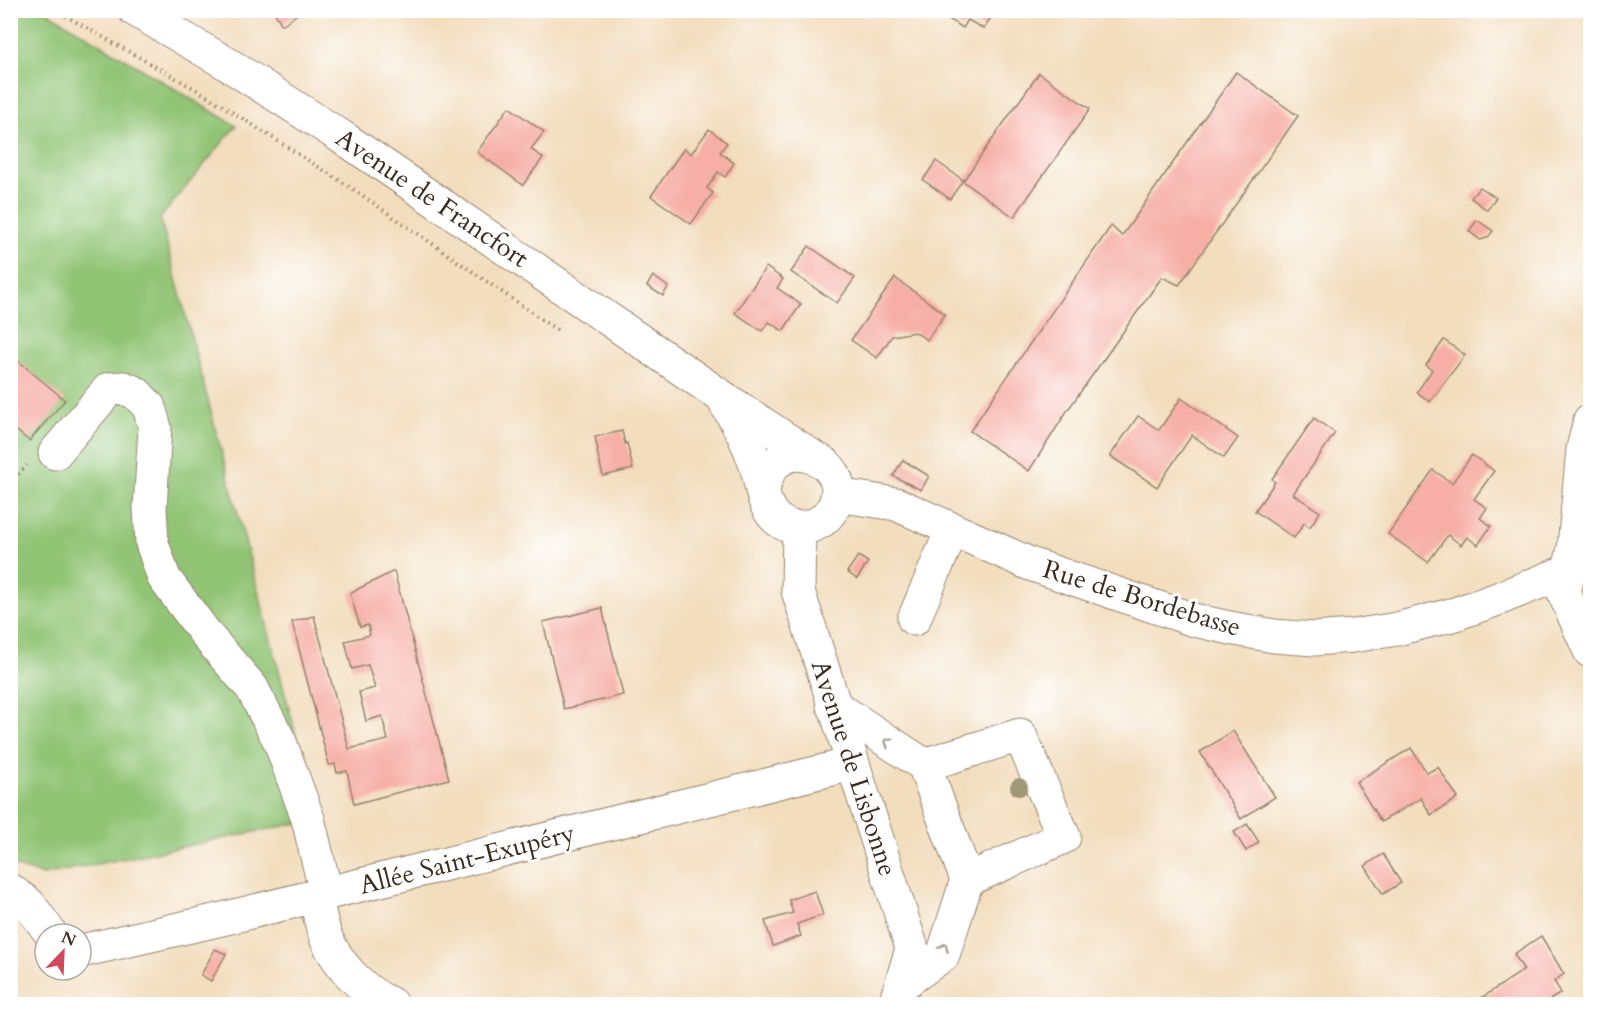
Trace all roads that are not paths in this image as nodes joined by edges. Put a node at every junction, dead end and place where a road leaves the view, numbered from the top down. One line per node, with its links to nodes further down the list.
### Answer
1 (135, 10): 2 (street, Avenue de Francfort)
2 (721, 396): 5 (street, Avenue de Francfort); 6 (street, Avenue de Francfort)
3 (1590, 420): 10 (street)
4 (55, 453): 18 (street)
5 (810, 455): 6 (street); 7 (street)
6 (763, 492): 8 (street)
7 (837, 495): 8 (street); 9 (street, Rue de Bordebasse)
8 (799, 528): 13 (street, Avenue de Lisbonne)
9 (952, 530): 10 (street, Rue de Bordebasse); 11 (street)
10 (1580, 566): 12 (street)
11 (914, 619)
12 (1590, 651)
13 (833, 705): 14 (street, Avenue de Lisbonne); 15 (street, one-way to 13)
14 (852, 764): 18 (street, Allée Saint-Exupéry); 21 (street, Avenue de Lisbonne)
15 (924, 765): 16 (street); 16 (street)
16 (967, 880): 21 (street, one-way to 16)
17 (10, 890): 19 (street)
18 (321, 895): 20 (street, Allée Saint-Exupéry); 22 (street)
19 (42, 922)
20 (93, 948)
21 (898, 995)
22 (391, 1005)

